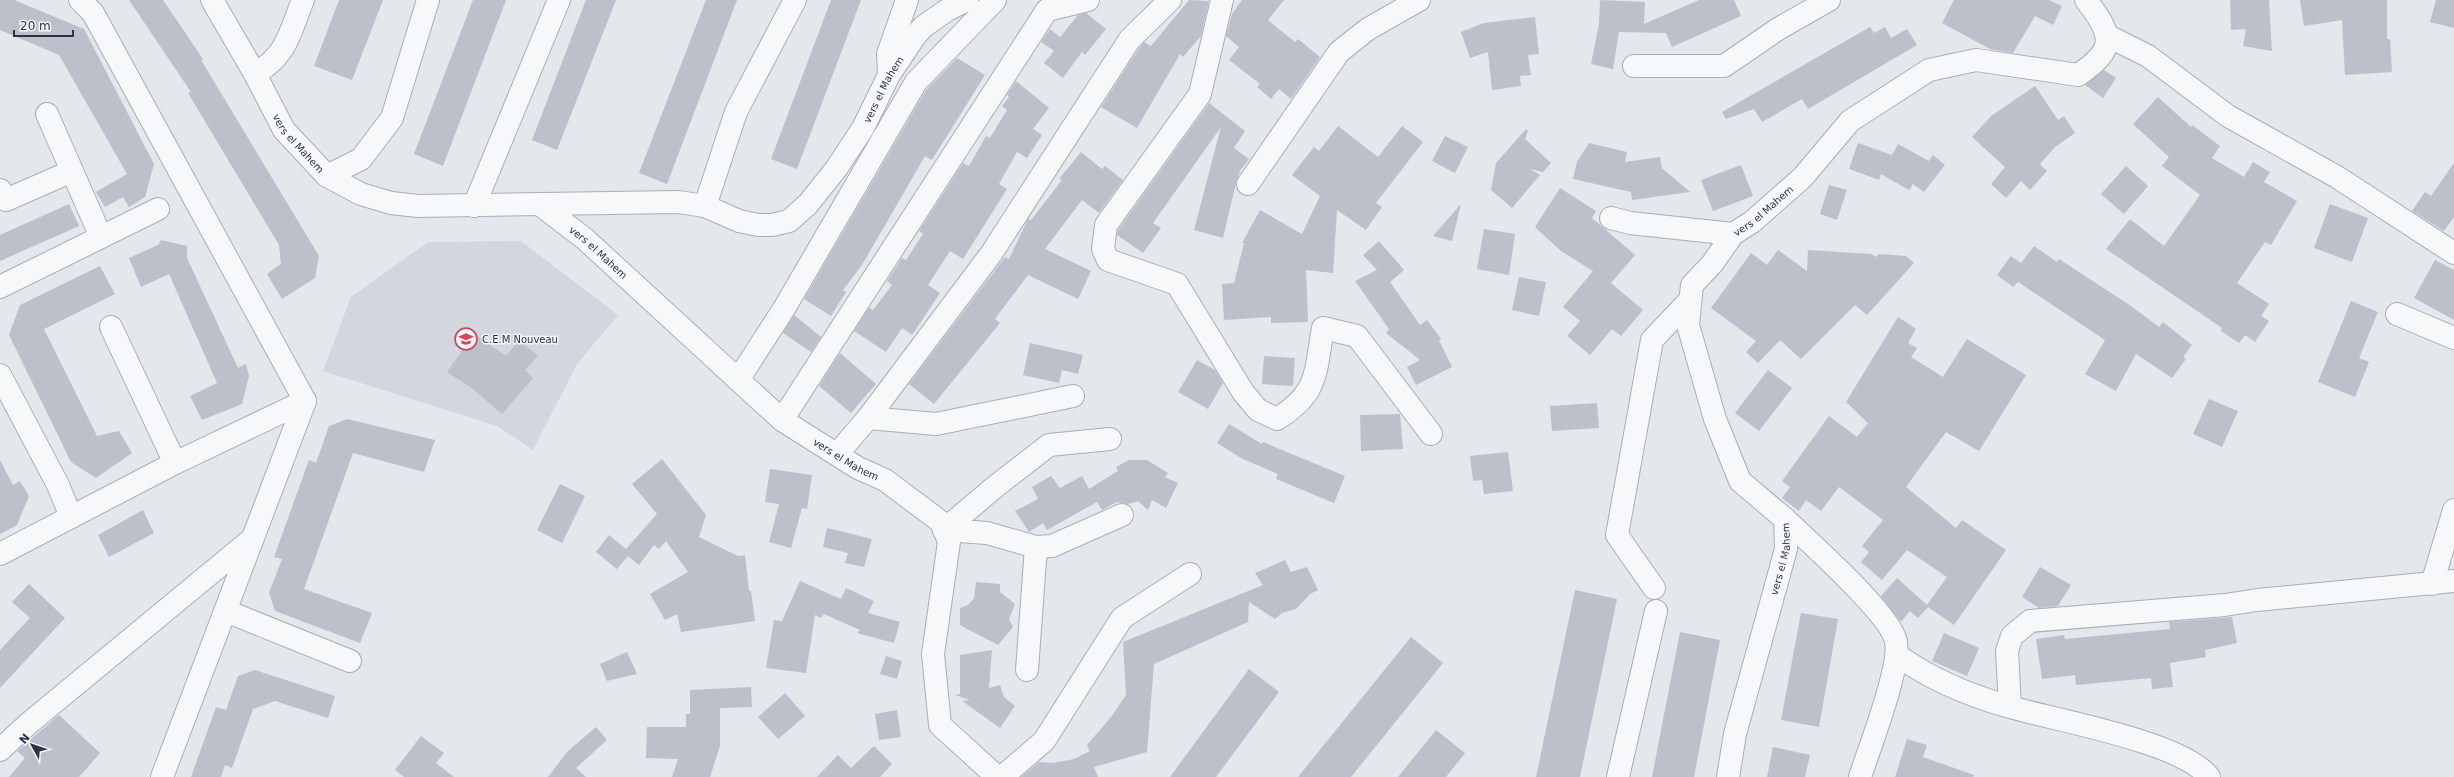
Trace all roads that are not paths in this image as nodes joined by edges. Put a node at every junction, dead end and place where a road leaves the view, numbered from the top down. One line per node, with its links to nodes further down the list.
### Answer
1 (80, 0): 41 (street)
2 (212, 0): 18 (street, vers el Mahem)
3 (304, 0): 18 (street)
4 (428, 0): 22 (street)
5 (559, 0): 25 (street)
6 (794, 0): 27 (street)
7 (907, 0): 19 (street)
8 (967, 0): 19 (street, vers el Mahem)
9 (995, 0): 39 (street)
10 (1088, 0): 43 (street)
11 (1170, 0): 42 (street)
12 (1222, 0): 44 (street)
13 (1419, 0): 23 (street)
14 (1829, 0): 17 (street)
15 (2086, 0): 16 (street)
16 (2108, 36): 30 (street, vers el Mahem); 32 (street)
17 (1634, 66)
18 (255, 74): 22 (street, vers el Mahem)
19 (889, 75): 27 (street, vers el Mahem)
20 (47, 114): 21 (street)
21 (72, 171): 24 (street); 31 (street)
22 (327, 176): 25 (street, vers el Mahem)
23 (1248, 184)
24 (0, 190)
25 (474, 206): 26 (street, vers el Mahem)
26 (542, 206): 27 (street, vers el Mahem); 39 (street, vers el Mahem)
27 (705, 206)
28 (158, 209): 31 (street)
29 (1611, 218): 30 (street)
30 (1733, 234): 34 (street, vers el Mahem)
31 (101, 237): 33 (street)
32 (2454, 253)
33 (0, 287)
34 (1690, 300): 51 (street, vers el Mahem); 59 (street)
35 (2397, 314): 37 (street)
36 (111, 327): 47 (street)
37 (2454, 338)
38 (0, 375): 50 (street)
39 (738, 380): 43 (street, vers el Mahem)
40 (1073, 396): 42 (street)
41 (305, 401): 47 (street); 53 (street)
42 (868, 418): 46 (street)
43 (782, 420): 46 (street, vers el Mahem)
44 (1431, 434)
45 (1110, 438): 52 (street)
46 (838, 453): 52 (street, vers el Mahem)
47 (175, 463): 50 (street)
48 (2454, 510): 58 (street)
49 (1122, 515): 54 (street)
50 (71, 517): 55 (street)
51 (1785, 519): 62 (street); 71 (street, vers el Mahem)
52 (944, 530): 54 (street); 68 (street, vers el Mahem)
53 (253, 537): 60 (street); 66 (street)
54 (1036, 547): 64 (street)
55 (0, 554)
56 (1190, 574): 69 (street)
57 (2454, 581): 58 (street)
58 (2432, 584): 65 (street)
59 (1654, 588)
60 (226, 611): 63 (street); 67 (street)
61 (1656, 611): 70 (street)
62 (1897, 655): 65 (street); 72 (street)
63 (350, 661)
64 (1027, 670)
65 (2010, 707): 73 (street)
66 (0, 750)
67 (162, 777)
68 (997, 777)
69 (1002, 777)
70 (1618, 777)
71 (1728, 777)
72 (1860, 777)
73 (2209, 777)

